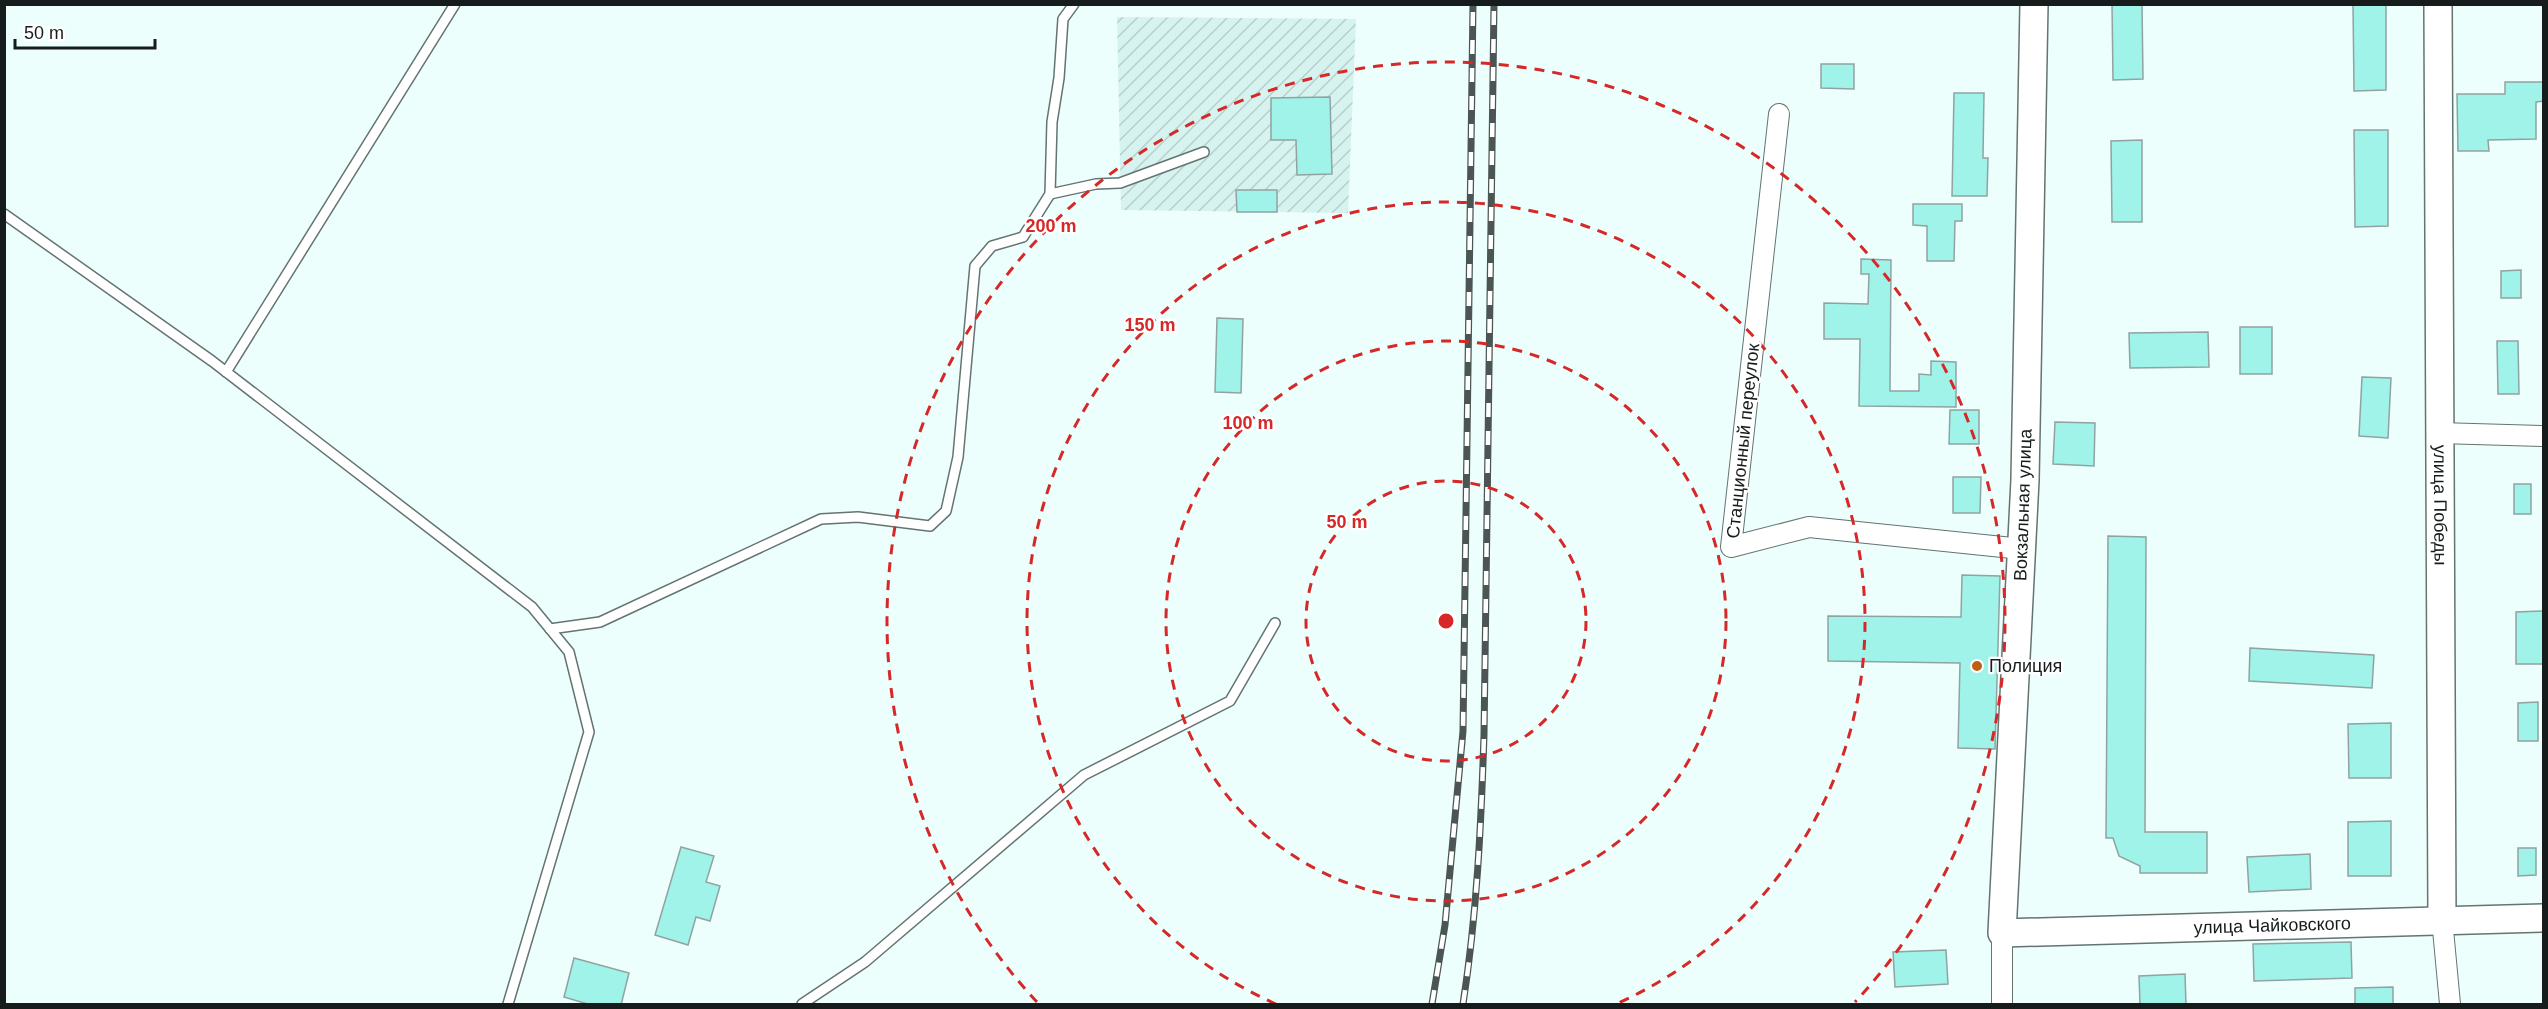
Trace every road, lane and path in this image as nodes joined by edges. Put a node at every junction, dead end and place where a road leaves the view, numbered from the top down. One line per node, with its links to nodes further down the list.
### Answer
1 (455, 4): 9 (lane)
2 (1074, 4): 7 (lane)
3 (2034, 4): 12 (street, Вокзальная улица)
4 (2438, 4): 10 (street, улица Победы)
5 (1779, 114): 12 (street, Станционный переулок)
6 (1204, 152): 7 (lane)
7 (1050, 194): 14 (lane)
8 (4, 214): 9 (lane)
9 (226, 372): 14 (lane)
10 (2439, 433): 11 (street); 16 (street, улица Победы)
11 (2544, 436)
12 (2022, 549): 17 (street, Вокзальная улица)
13 (1275, 623): 19 (lane)
14 (550, 629): 18 (lane)
15 (2544, 918): 16 (street, улица Чайковского)
16 (2442, 919): 17 (street, улица Чайковского); 21 (street, улица Победы)
17 (2002, 933): 20 (street, Вокзальная улица)
18 (508, 1005)
19 (802, 1005)
20 (2001, 1005)
21 (2450, 1005)

